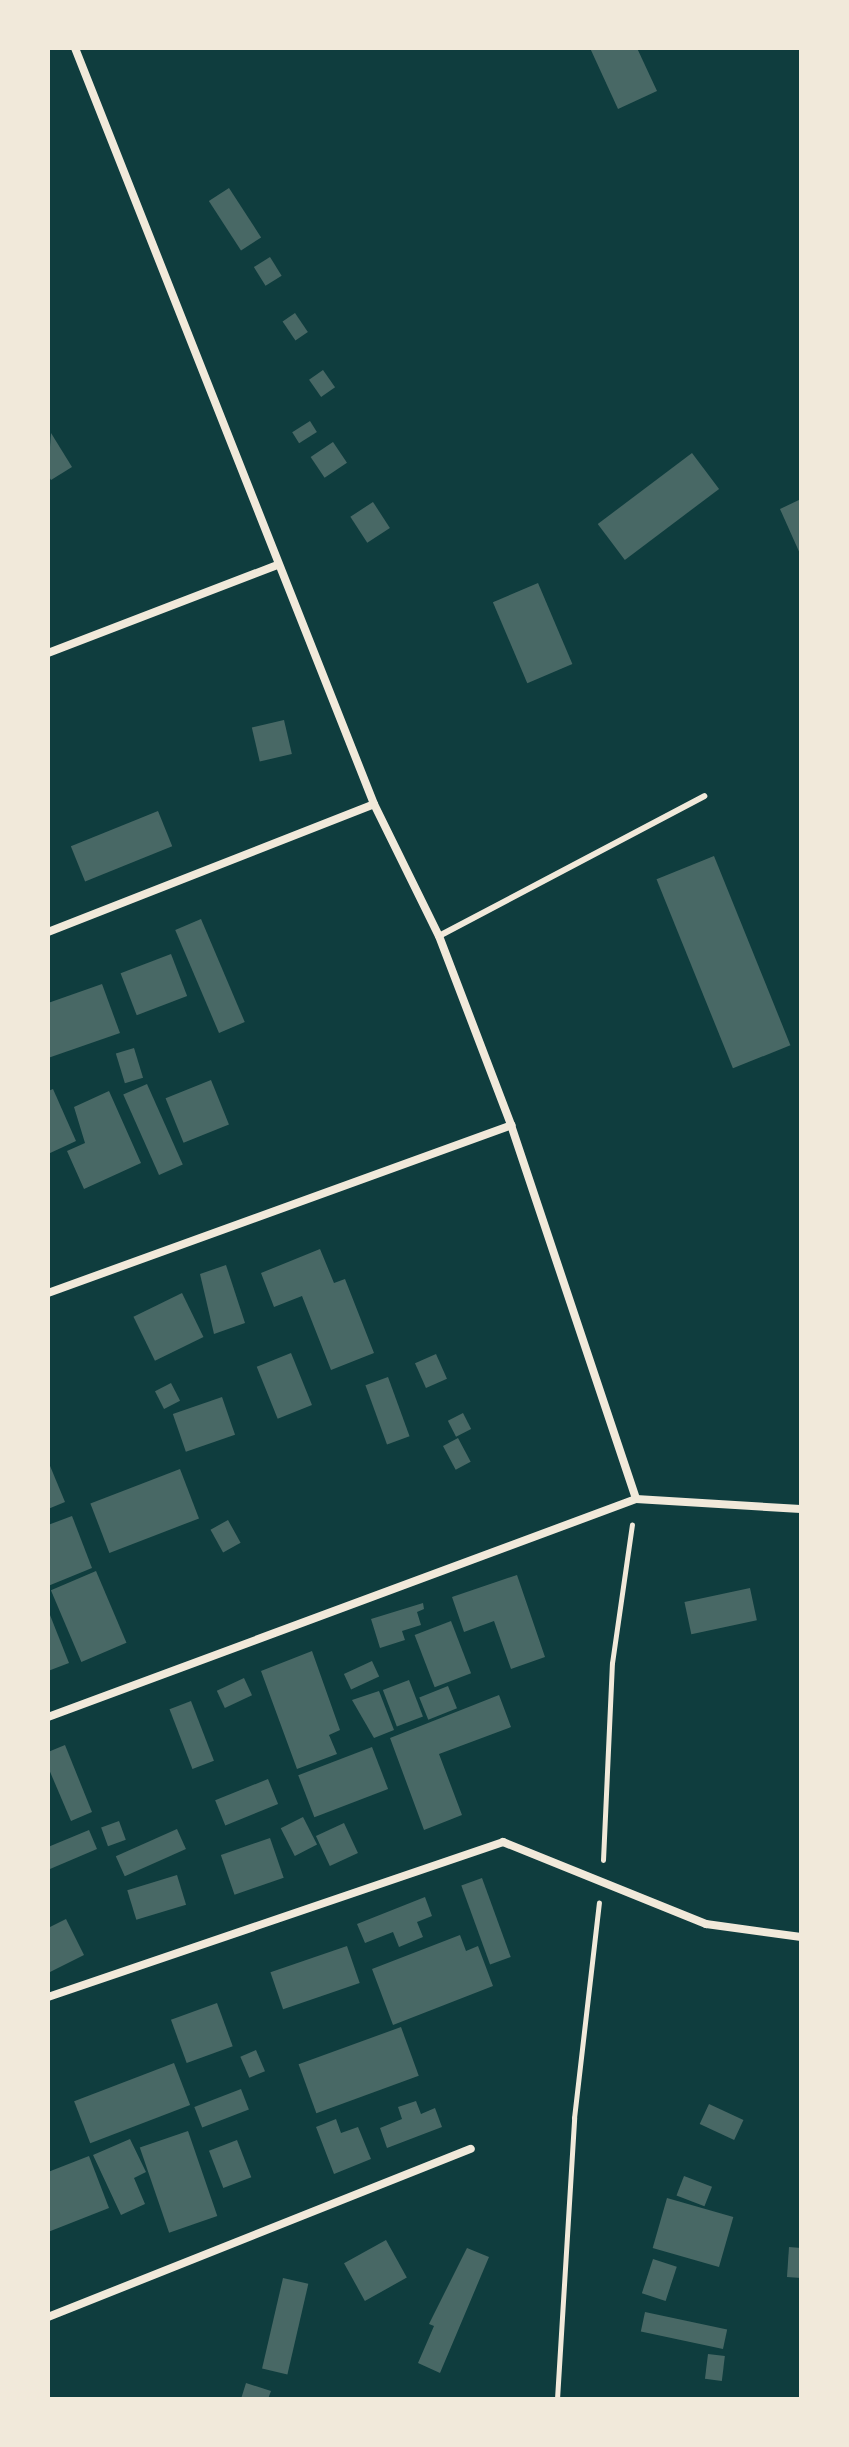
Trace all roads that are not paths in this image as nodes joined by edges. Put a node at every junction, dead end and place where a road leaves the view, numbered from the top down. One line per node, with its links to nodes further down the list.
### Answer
1 (75, 48): 2 (street)
2 (277, 565): 3 (street); 5 (street)
3 (48, 653)
4 (704, 796): 7 (lane)
5 (374, 804): 6 (street); 7 (street)
6 (48, 932)
7 (439, 936): 8 (street)
8 (511, 1125): 9 (street); 10 (street)
9 (48, 1293)
10 (636, 1499): 11 (street); 12 (street)
11 (801, 1509)
12 (48, 1717)
13 (801, 1937): 14 (street)
14 (48, 1997)
15 (471, 2149): 16 (street)
16 (48, 2317)

